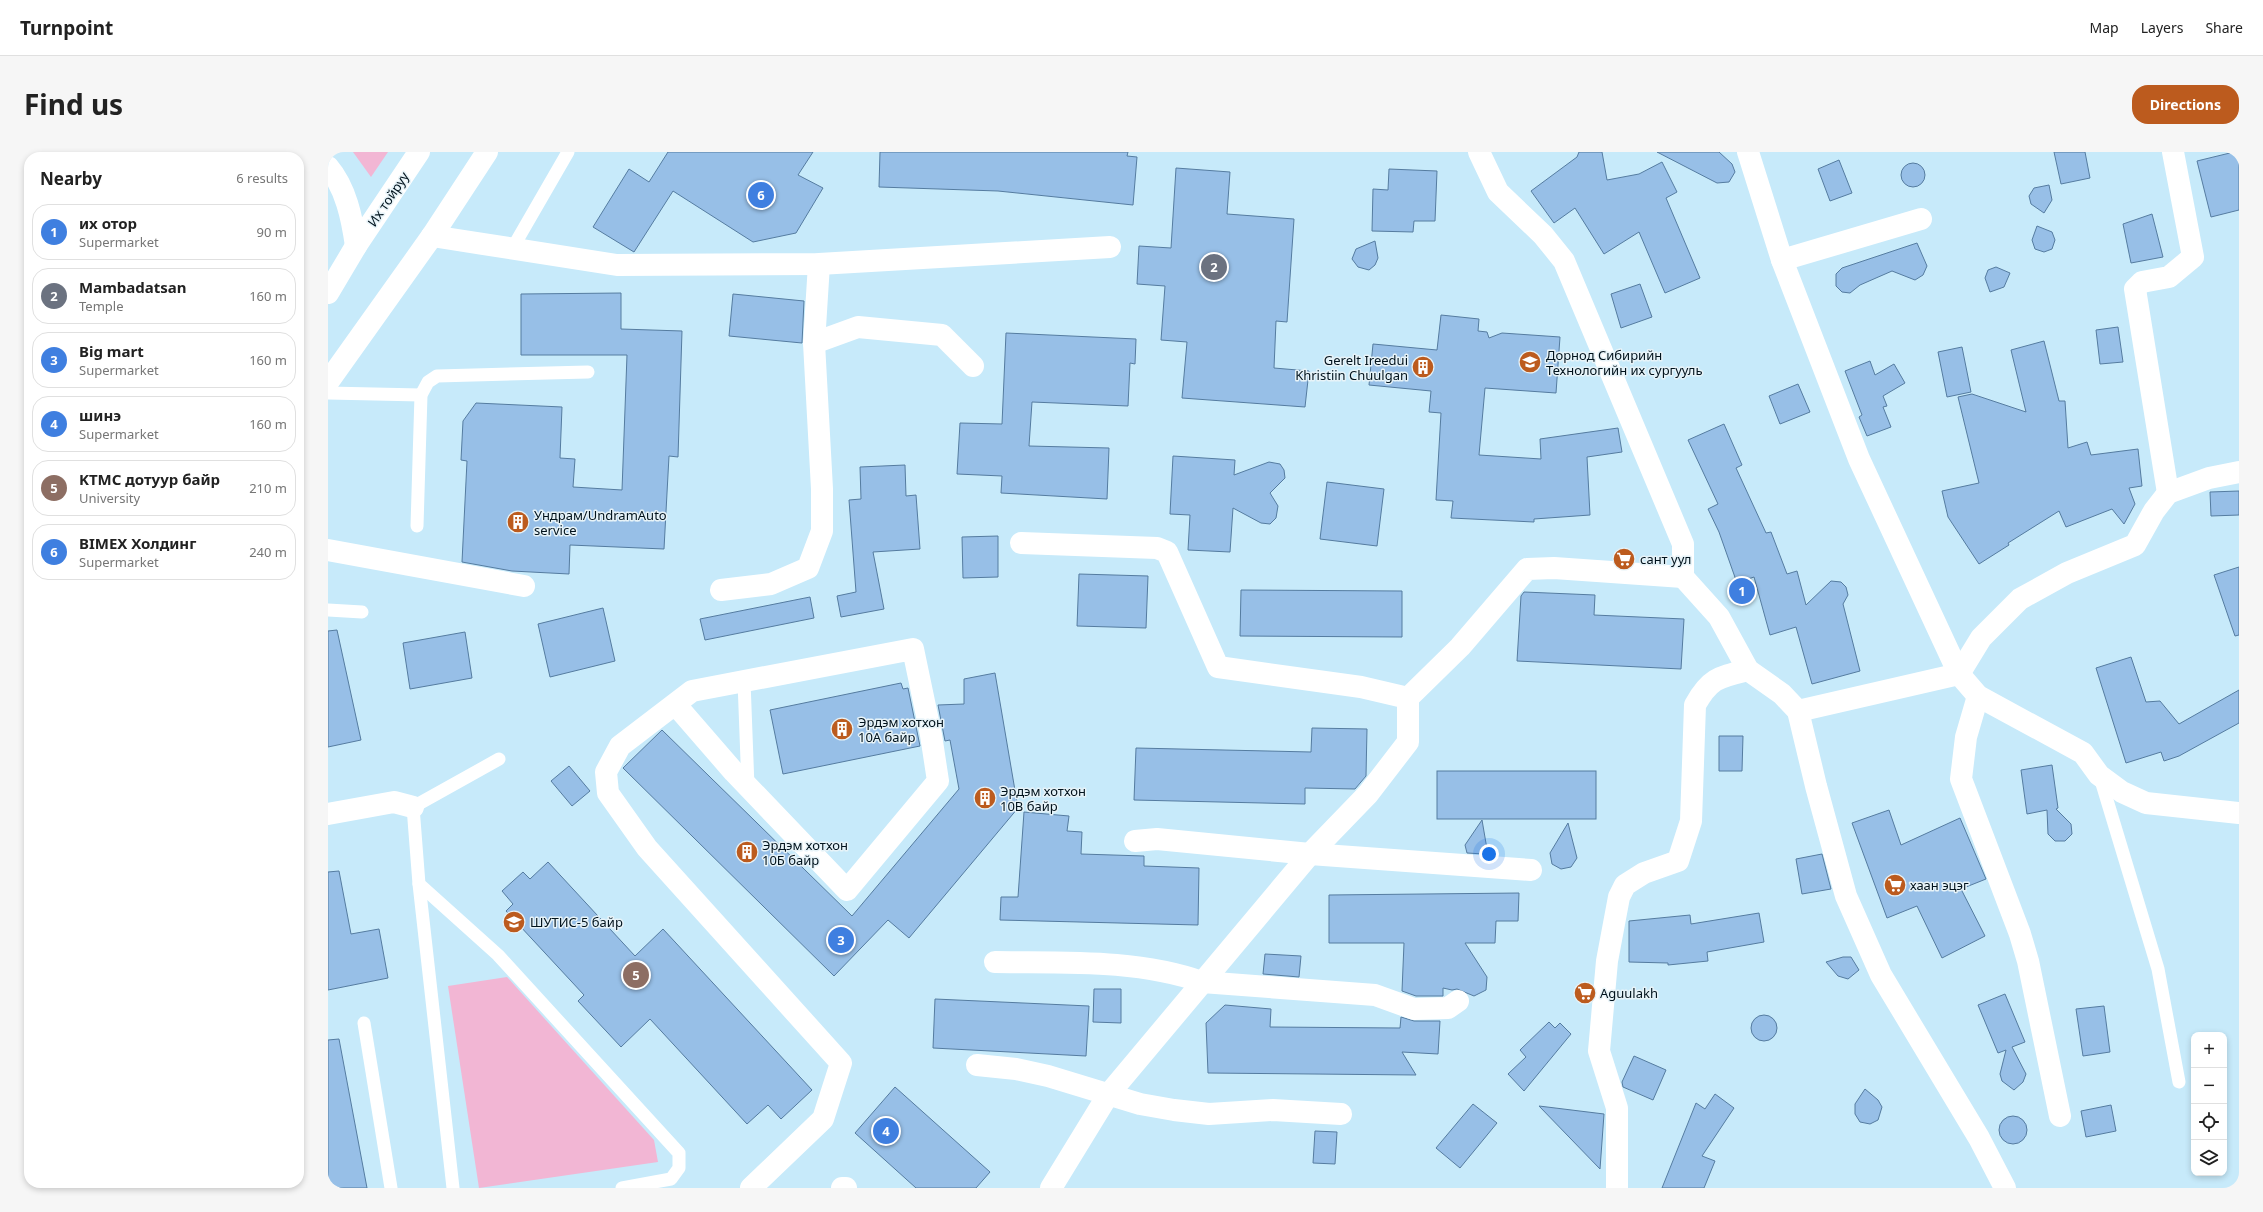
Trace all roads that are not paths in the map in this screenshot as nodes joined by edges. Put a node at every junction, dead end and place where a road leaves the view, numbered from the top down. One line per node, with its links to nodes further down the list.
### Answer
1 (419, 152): 10 (street, Их тойруу)
2 (487, 152): 9 (street)
3 (568, 152): 12 (lane)
4 (1479, 152): 27 (street)
5 (1748, 152): 13 (street)
6 (2173, 152): 23 (street)
7 (328, 167): 10 (street)
8 (1921, 219): 13 (street)
9 (432, 236): 12 (street); 19 (street)
10 (356, 246): 15 (street, Их тойруу)
11 (1110, 247): 14 (street)
12 (512, 249): 14 (street)
13 (1782, 260): 33 (street)
14 (819, 264): 16 (street)
15 (328, 293)
16 (814, 343): 17 (street); 29 (street)
17 (973, 366)
18 (588, 372): 21 (lane)
19 (328, 382)
20 (328, 393): 21 (lane)
21 (421, 395): 24 (lane)
22 (2239, 472): 23 (street)
23 (2168, 494): 33 (street)
24 (417, 526)
25 (1022, 543): 36 (street)
26 (328, 550): 28 (street)
27 (1683, 577): 32 (street); 36 (street)
28 (524, 586)
29 (720, 590)
30 (328, 610): 31 (lane)
31 (362, 612)
32 (1748, 670): 38 (street); 65 (street)
33 (1958, 674): 35 (street); 38 (street)
34 (744, 681): 37 (street); 41 (lane); 41 (street)
35 (1978, 696): 40 (street); 57 (street)
36 (1408, 698): 46 (street)
37 (675, 704): 41 (street); 61 (street)
38 (1798, 711): 66 (street)
39 (499, 759): 42 (lane)
40 (2099, 775): 43 (street); 54 (lane)
41 (748, 787)
42 (413, 807): 44 (street); 48 (lane)
43 (2239, 813)
44 (328, 814)
45 (1135, 840): 46 (street)
46 (1310, 854): 47 (street); 50 (street)
47 (1531, 870)
48 (419, 884): 59 (lane); 60 (lane)
49 (995, 962): 50 (street)
50 (1202, 982): 51 (street); 55 (street)
51 (1458, 1000)
52 (364, 1023): 58 (lane)
53 (977, 1065): 55 (street)
54 (2180, 1082)
55 (1108, 1095): 56 (street); 64 (street)
56 (1341, 1114)
57 (2060, 1116)
58 (391, 1188)
59 (453, 1188)
60 (622, 1188)
61 (751, 1188)
62 (842, 1188): 63 (street)
63 (846, 1188)
64 (1051, 1188)
65 (1617, 1188)
66 (2005, 1188)

